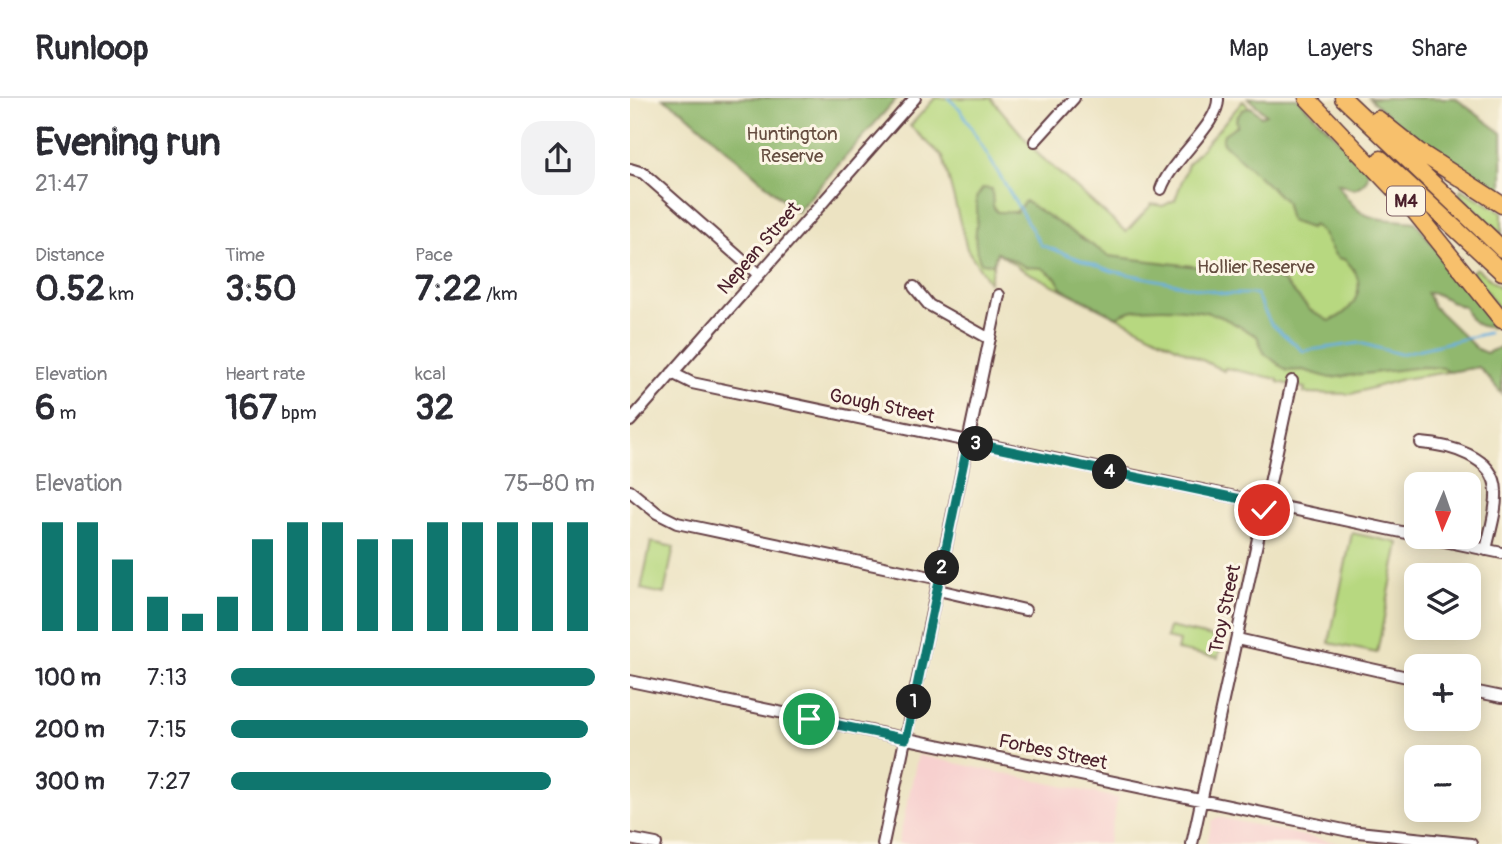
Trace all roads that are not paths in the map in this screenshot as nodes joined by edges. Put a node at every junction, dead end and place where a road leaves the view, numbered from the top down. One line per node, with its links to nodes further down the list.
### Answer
1 (915, 98): 14 (street, Nepean Street)
2 (1073, 98): 8 (street)
3 (1218, 98): 10 (street)
4 (1307, 98): 17 (highway, M4)
5 (1318, 98): 13 (highway, M4)
6 (1343, 98): 12 (highway, M4)
7 (1356, 98): 11 (highway)
8 (1035, 141)
9 (630, 169): 14 (street)
10 (1161, 189)
11 (1502, 205)
12 (1502, 249)
13 (1502, 272)
14 (758, 274): 19 (street, Nepean Street)
15 (914, 288): 18 (street)
16 (999, 295): 18 (street)
17 (1499, 316)
18 (990, 339): 22 (street)
19 (672, 373): 21 (street, Nepean Street); 22 (street, Gough Street)
20 (1292, 381): 25 (street, Troy Street)
21 (630, 421)
22 (968, 442): 25 (street, Gough Street); 30 (street)
23 (1420, 443): 28 (street)
24 (630, 491): 30 (street)
25 (1265, 504): 26 (street, Gough Street); 32 (street, Troy Street)
26 (1404, 533)
27 (1481, 549): 28 (street)
28 (1486, 550): 29 (street)
29 (1502, 553)
30 (939, 584): 31 (street); 37 (street)
31 (1025, 610)
32 (1237, 639): 33 (street); 38 (street, Troy Street)
33 (1404, 676)
34 (630, 681): 37 (street, Forbes Street)
35 (1481, 692): 36 (street)
36 (1502, 696)
37 (906, 739): 38 (street, Forbes Street); 41 (street)
38 (1202, 801): 42 (street, Troy Street); 43 (street, Forbes Street)
39 (630, 839): 40 (street)
40 (656, 844)
41 (883, 844)
42 (1192, 844)
43 (1471, 844)

